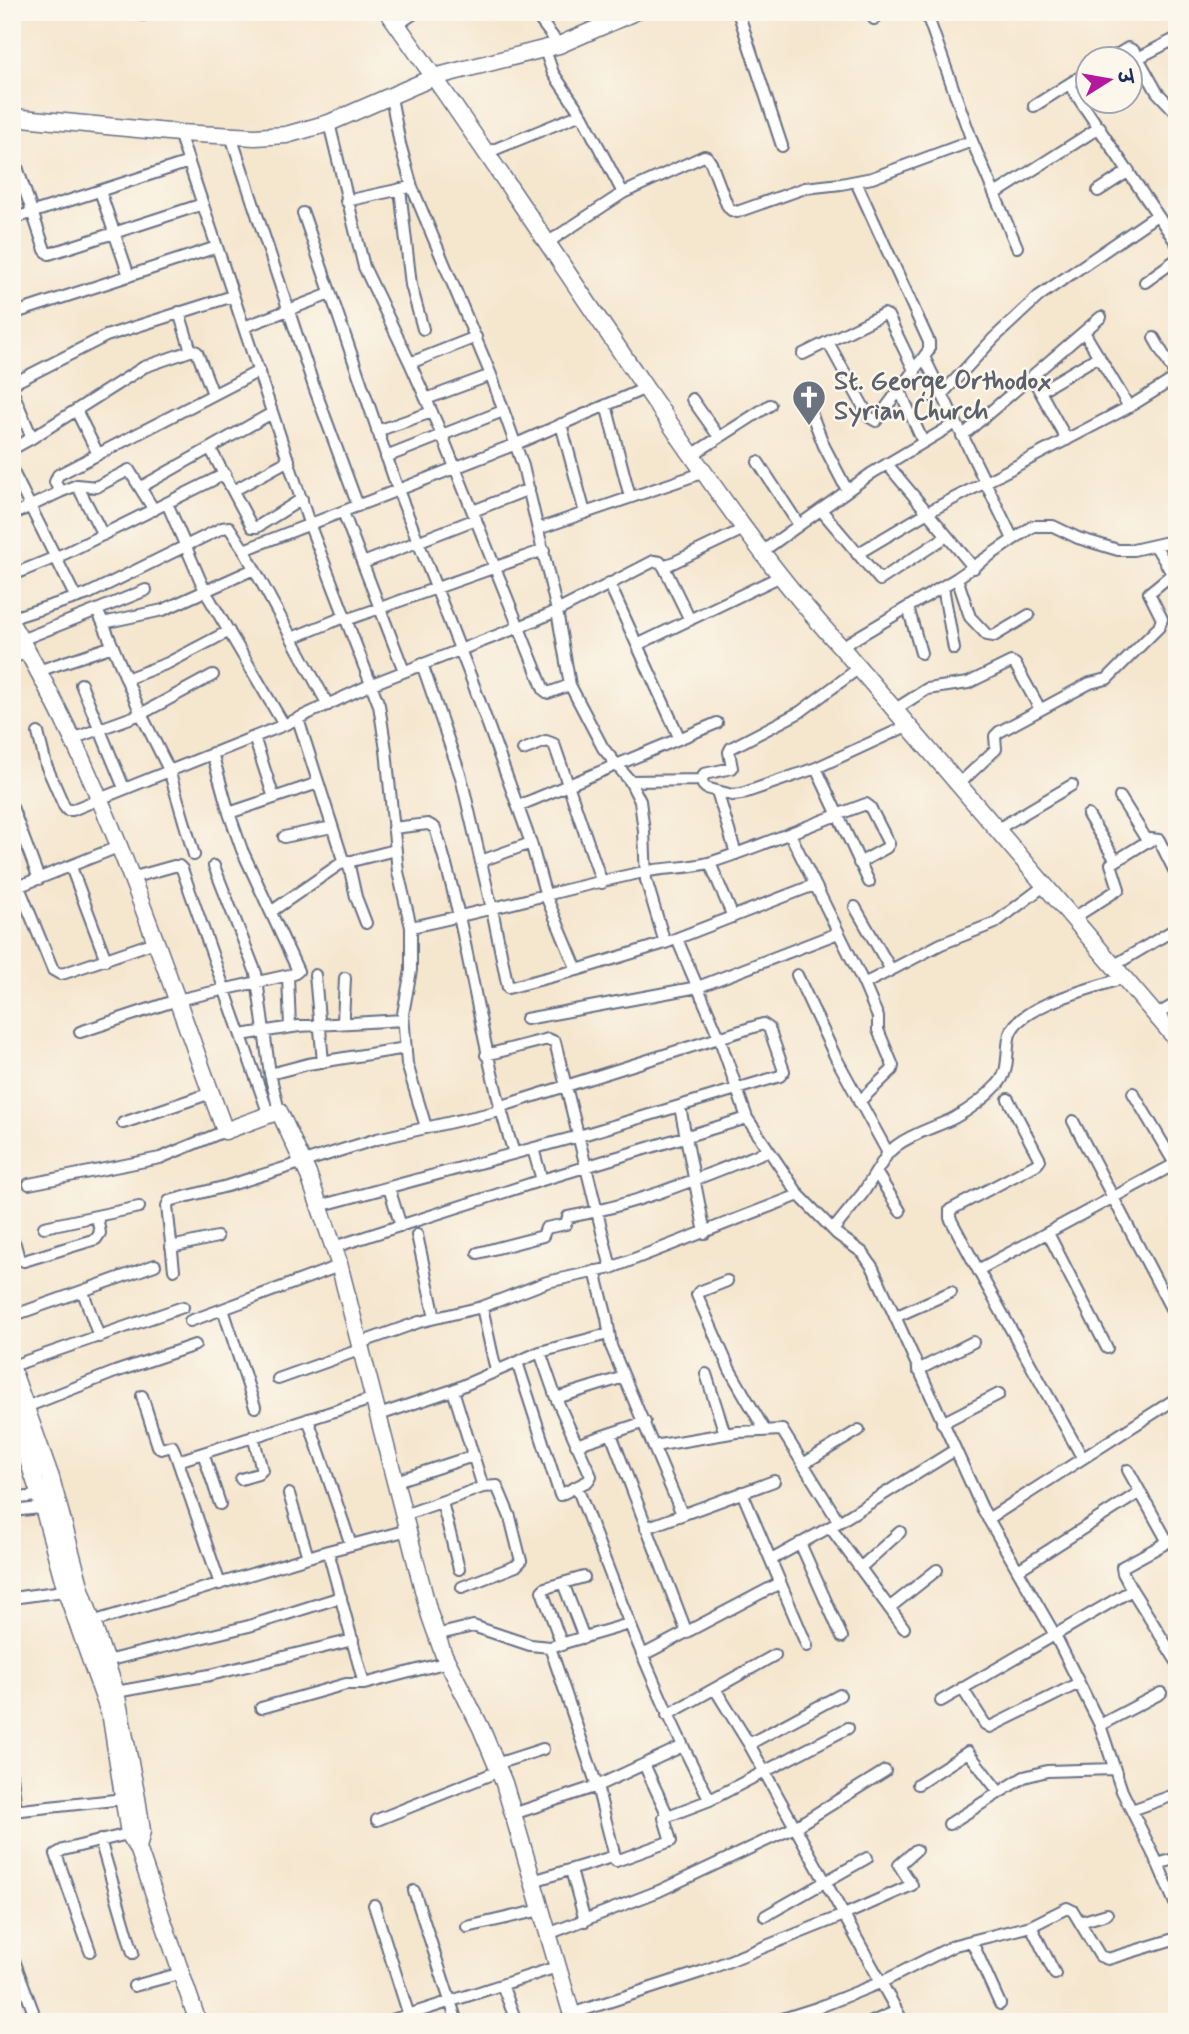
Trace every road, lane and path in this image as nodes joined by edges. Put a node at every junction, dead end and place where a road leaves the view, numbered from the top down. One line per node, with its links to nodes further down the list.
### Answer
1 (416, 12): 6 (street)
2 (534, 12): 8 (street)
3 (635, 12): 8 (street)
4 (738, 12): 24 (street)
5 (926, 12): 23 (street)
6 (392, 18): 11 (street)
7 (1177, 38): 9 (street)
8 (552, 47): 11 (street); 17 (street)
9 (1144, 55)
10 (1144, 69): 16 (street)
11 (435, 77): 14 (street); 25 (street)
12 (1074, 80): 13 (street)
13 (1069, 83): 15 (street); 20 (street)
14 (391, 96): 19 (street); 30 (street)
15 (1034, 106)
16 (1175, 111)
17 (581, 114): 25 (street); 34 (street)
18 (12, 117): 21 (street)
19 (328, 123): 22 (street); 36 (street)
20 (1100, 127): 28 (street); 35 (street)
21 (179, 133): 22 (street); 27 (street)
22 (231, 136): 53 (street)
23 (972, 141): 29 (street); 35 (street)
24 (782, 146)
25 (486, 153): 44 (street)
26 (12, 158): 38 (street)
27 (189, 162): 32 (street); 37 (street)
28 (1129, 171): 33 (street); 40 (street)
29 (856, 182): 34 (street); 66 (street)
30 (412, 187): 31 (street); 60 (street)
31 (400, 189): 36 (street); 58 (street)
32 (100, 191): 38 (street); 42 (street)
33 (1098, 191)
34 (623, 193): 44 (street)
35 (995, 194): 46 (street)
36 (346, 201): 67 (street)
37 (203, 204): 42 (street); 45 (street)
38 (32, 212): 41 (street); 42 (street)
39 (303, 213): 50 (street)
40 (1157, 215): 43 (street); 79 (street)
41 (12, 219)
42 (114, 233): 48 (street)
43 (1175, 239)
44 (547, 243): 74 (street)
45 (217, 247): 48 (street); 51 (street)
46 (1017, 247)
47 (1177, 259): 49 (street)
48 (129, 276): 55 (street)
49 (1145, 282)
50 (330, 294): 53 (street); 92 (street)
51 (233, 296): 54 (street); 57 (street)
52 (12, 299): 55 (street)
53 (288, 311): 57 (street); 124 (street)
54 (179, 312): 63 (street); 73 (street)
55 (15, 313)
56 (1101, 317): 59 (street)
57 (244, 327): 68 (street)
58 (423, 329)
59 (1084, 332): 65 (street); 71 (street)
60 (476, 337): 67 (street); 70 (street)
61 (1154, 338): 72 (street)
62 (828, 342): 64 (street); 69 (street); 76 (street)
63 (191, 351): 78 (street); 85 (street)
64 (803, 354)
65 (1099, 356): 77 (street); 84 (street)
66 (925, 359): 69 (street); 79 (street)
67 (410, 363): 80 (street)
68 (258, 371): 78 (street); 89 (street)
69 (915, 372): 76 (street)
70 (491, 374): 80 (street); 87 (street)
71 (1032, 377): 77 (street); 94 (street)
72 (1177, 378): 84 (street)
73 (12, 384)
74 (646, 388): 82 (street); 103 (street)
75 (12, 390): 96 (street)
76 (900, 391): 98 (street)
77 (1040, 391): 97 (street)
78 (212, 394): 102 (street)
79 (942, 394): 91 (street)
80 (426, 399): 88 (street)
81 (692, 399): 95 (street)
82 (606, 405): 90 (street); 120 (street)
83 (770, 405): 95 (street)
84 (1129, 407): 97 (street)
85 (76, 410): 96 (street); 102 (street)
86 (810, 410): 118 (street)
87 (503, 411): 93 (street); 99 (street)
88 (432, 412): 92 (street); 93 (street)
89 (272, 413): 100 (street); 105 (street)
90 (561, 424): 99 (street); 129 (street)
91 (956, 424): 94 (street); 98 (street)
92 (377, 431): 104 (street)
93 (442, 435): 104 (street); 108 (street)
94 (962, 436): 112 (street)
95 (719, 437): 103 (street)
96 (32, 439): 101 (street)
97 (1067, 440): 112 (street)
98 (923, 442): 107 (street)
99 (516, 444): 108 (street); 115 (street)
100 (211, 448): 111 (street); 114 (street)
101 (12, 449)
102 (98, 454): 119 (street)
103 (692, 454): 110 (street)
104 (386, 457): 116 (street)
105 (289, 460): 117 (street); 121 (street)
106 (758, 462): 132 (street)
107 (887, 464): 118 (street); 128 (street)
108 (455, 466): 116 (street); 131 (street)
109 (12, 470): 123 (street)
110 (705, 472): 120 (street); 135 (street)
111 (225, 474): 117 (street); 122 (street)
112 (986, 484): 128 (street); 138 (street)
113 (77, 485): 114 (street); 119 (street); 136 (street)
114 (141, 487): 125 (street)
115 (529, 489): 131 (street); 134 (street)
116 (398, 490): 124 (street); 140 (street)
117 (233, 491): 121 (street)
118 (847, 491): 126 (street)
119 (60, 492): 123 (street)
120 (630, 498): 129 (street)
121 (302, 499): 133 (street)
122 (167, 503): 125 (street); 142 (street)
123 (31, 506): 130 (street); 147 (street)
124 (358, 506): 127 (street)
125 (154, 510): 136 (street)
126 (821, 510): 132 (street); 146 (street)
127 (344, 512): 133 (street); 148 (street)
128 (928, 512): 137 (street); 146 (street)
129 (585, 513): 134 (street)
130 (12, 515)
131 (475, 515): 140 (street); 149 (street)
132 (799, 525): 145 (street)
133 (310, 526): 143 (street); 168 (street)
134 (538, 528): 144 (street)
135 (746, 528): 145 (street); 150 (street)
136 (103, 535): 147 (street)
137 (947, 536): 146 (street); 151 (street)
138 (1013, 540): 141 (street); 151 (street)
139 (1177, 540): 141 (street)
140 (418, 542): 148 (street); 159 (street)
141 (1155, 545): 155 (street)
142 (186, 546): 143 (street); 161 (street); 162 (street)
143 (244, 550): 152 (street)
144 (544, 550): 149 (street); 166 (street)
145 (763, 551): 154 (street)
146 (857, 554)
147 (57, 557): 153 (street); 162 (street)
148 (363, 563): 164 (street)
149 (495, 566): 159 (street); 171 (street)
150 (664, 567): 157 (street); 169 (street)
151 (974, 568): 156 (street)
152 (254, 569): 161 (street); 174 (street)
153 (12, 575)
154 (781, 576): 169 (street); 177 (street)
155 (1174, 578): 191 (street)
156 (957, 579): 158 (street); 167 (street)
157 (609, 583): 166 (street); 175 (street)
158 (943, 587): 163 (street); 179 (street)
159 (436, 588): 164 (street); 178 (street)
160 (146, 590): 165 (street)
161 (205, 591): 170 (street); 172 (street)
162 (76, 598): 173 (street)
163 (908, 607): 177 (street); 180 (street)
164 (380, 608): 168 (street); 184 (street)
165 (97, 610): 170 (street); 173 (street)
166 (557, 611): 171 (street); 189 (street)
167 (1030, 615)
168 (345, 618): 174 (street); 188 (street)
169 (690, 620): 175 (street)
170 (103, 623): 176 (street)
171 (519, 627): 178 (street); 189 (street)
172 (229, 631): 186 (street); 196 (street)
173 (16, 637): 183 (street)
174 (292, 638): 190 (street)
175 (637, 645): 201 (street)
176 (113, 646): 183 (street); 186 (street)
177 (841, 647): 182 (street)
178 (460, 649): 181 (street); 219 (street)
179 (954, 649)
180 (921, 653)
181 (422, 664): 184 (street); 237 (street)
182 (859, 668): 192 (street); 208 (street)
183 (38, 671): 202 (street)
184 (404, 671): 188 (street)
185 (213, 675): 193 (street)
186 (126, 678): 193 (street)
187 (80, 684): 198 (street)
188 (372, 684): 190 (street); 225 (street)
189 (570, 685): 205 (street)
190 (328, 705): 194 (street)
191 (1040, 709): 192 (street); 212 (street)
192 (894, 710): 197 (street)
193 (141, 714): 198 (street); 207 (street)
194 (298, 719): 196 (street); 210 (street)
195 (717, 723): 201 (street)
196 (284, 725): 200 (street)
197 (907, 726): 206 (street); 212 (street)
198 (100, 729): 202 (street); 214 (street)
199 (38, 733): 218 (street)
200 (254, 737): 204 (street); 217 (street)
201 (679, 737): 205 (street)
202 (72, 739): 218 (street)
203 (523, 750): 211 (street)
204 (212, 752): 207 (street); 221 (street)
205 (615, 765): 209 (street); 211 (street)
206 (816, 768): 215 (street); 223 (street)
207 (169, 770): 214 (street); 234 (street)
208 (702, 780): 209 (street); 215 (street)
209 (630, 781): 242 (street)
210 (318, 783): 217 (street); 224 (street)
211 (568, 785): 219 (street); 247 (street)
212 (958, 785): 226 (street)
213 (1072, 785): 226 (street)
214 (124, 788): 218 (street)
215 (718, 791): 233 (street)
216 (1120, 797): 229 (street)
217 (274, 798): 221 (street)
218 (98, 799): 231 (street)
219 (518, 806): 230 (street)
220 (12, 807): 245 (street)
221 (229, 813): 254 (street)
222 (1088, 815): 235 (street)
223 (837, 816): 227 (street); 239 (street); 239 (street)
224 (332, 827): 228 (street); 236 (street)
225 (393, 828): 232 (street); 256 (street)
226 (996, 830): 249 (street)
227 (790, 834): 233 (street); 248 (street)
228 (285, 837)
229 (1148, 842): 235 (street); 243 (street)
230 (531, 843): 237 (street); 251 (street)
231 (118, 847): 241 (street); 244 (street)
232 (395, 850): 236 (street); 259 (street)
233 (736, 853): 238 (street)
234 (194, 855)
235 (1115, 861): 257 (street)
236 (346, 862): 254 (street); 258 (street)
237 (481, 862): 253 (street)
238 (710, 863): 242 (street); 255 (street)
239 (859, 863): 246 (street)
240 (214, 866): 273 (street)
241 (71, 867): 245 (street); 265 (street)
242 (646, 872): 247 (street); 264 (street)
243 (1177, 876)
244 (131, 877): 263 (street); 276 (street)
245 (39, 879): 250 (street)
246 (869, 882)
247 (603, 883): 251 (street)
248 (814, 885): 255 (street); 261 (street)
249 (1044, 886): 257 (street); 266 (street)
250 (16, 888): 265 (street)
251 (546, 896): 253 (street); 267 (street)
252 (855, 907): 266 (street)
253 (492, 909): 256 (street); 267 (street)
254 (272, 911): 271 (street)
255 (733, 917): 262 (street)
256 (459, 918): 259 (street); 291 (street)
257 (1072, 919): 268 (street)
258 (366, 923)
259 (411, 927): 281 (street)
260 (1177, 928): 268 (street)
261 (838, 933): 274 (street); 275 (street)
262 (677, 939): 264 (street); 275 (street)
263 (155, 942): 265 (street); 277 (street)
264 (665, 943): 267 (street)
265 (106, 960)
266 (891, 970): 274 (street)
267 (577, 971)
268 (1118, 972): 279 (street); 313 (street)
269 (316, 975): 283 (street)
270 (797, 975): 299 (street)
271 (288, 976): 273 (street); 284 (street)
272 (345, 978): 282 (street)
273 (258, 982): 276 (street); 285 (street)
274 (864, 984): 299 (street)
275 (698, 987): 280 (street); 288 (street)
276 (225, 989): 277 (street); 287 (street)
277 (177, 1000): 286 (street); 296 (street)
278 (1177, 1003): 279 (street)
279 (1156, 1015): 289 (street)
280 (526, 1019)
281 (403, 1020): 282 (street); 290 (street)
282 (343, 1023): 283 (street)
283 (318, 1024): 284 (street); 292 (street)
284 (290, 1027): 285 (street)
285 (264, 1031): 287 (street); 293 (street)
286 (80, 1032)
287 (241, 1035): 302 (street)
288 (719, 1037): 294 (street); 295 (street); 295 (street)
289 (1177, 1040)
290 (406, 1048): 292 (street); 306 (street)
291 (486, 1055): 294 (street); 301 (street)
292 (323, 1062): 293 (street)
293 (270, 1074): 302 (street)
294 (566, 1087): 301 (street); 308 (street)
295 (736, 1091): 300 (street); 303 (street)
296 (211, 1093): 305 (street); 307 (street)
297 (1133, 1093): 315 (street)
298 (1008, 1099): 344 (street)
299 (859, 1102): 313 (street)
300 (680, 1107): 308 (street); 309 (street)
301 (500, 1109): 306 (street); 312 (street)
302 (274, 1113): 307 (street); 314 (street)
303 (747, 1118): 309 (street); 311 (street)
304 (1073, 1121): 323 (street)
305 (123, 1123)
306 (426, 1127): 314 (street)
307 (225, 1131): 320 (street)
308 (579, 1136): 310 (street); 316 (street)
309 (685, 1136): 316 (street); 319 (street)
310 (533, 1149): 312 (street); 318 (street)
311 (767, 1152): 319 (street); 322 (street)
312 (514, 1153): 321 (street)
313 (888, 1153): 317 (street)
314 (303, 1163): 324 (street); 337 (street)
315 (1176, 1164): 323 (street)
316 (587, 1167): 318 (street); 327 (street)
317 (876, 1172): 326 (street); 331 (street)
318 (542, 1180): 329 (street)
319 (694, 1180): 327 (street); 332 (street)
320 (29, 1184)
321 (389, 1188): 324 (street); 329 (street)
322 (799, 1195): 331 (street); 332 (street)
323 (1112, 1198): 333 (street); 356 (street)
324 (319, 1206): 338 (street)
325 (139, 1207): 328 (street)
326 (900, 1211)
327 (596, 1212): 339 (street); 342 (street)
328 (97, 1216): 330 (street); 336 (street)
329 (401, 1226): 338 (street)
330 (44, 1227)
331 (833, 1230): 353 (street)
332 (705, 1233): 342 (street)
333 (1048, 1233): 344 (street); 362 (street)
334 (417, 1235): 354 (street)
335 (217, 1237): 337 (street)
336 (13, 1241)
337 (171, 1247): 343 (street)
338 (334, 1247): 341 (street)
339 (478, 1253)
340 (155, 1265): 347 (street)
341 (340, 1266): 351 (street); 361 (street)
342 (611, 1268): 345 (street)
343 (174, 1270)
344 (978, 1270): 393 (street)
345 (594, 1271): 350 (street); 357 (street)
346 (726, 1281): 383 (street)
347 (83, 1292): 352 (street); 358 (street)
348 (951, 1292): 353 (street)
349 (183, 1307): 358 (street)
350 (482, 1307): 354 (street); 367 (street)
351 (223, 1309): 355 (street); 377 (street)
352 (12, 1316)
353 (895, 1317): 366 (street)
354 (435, 1318): 361 (street)
355 (190, 1321)
356 (1177, 1321)
357 (608, 1334): 363 (street); 369 (street)
358 (100, 1337): 365 (street)
359 (973, 1342): 366 (street)
360 (195, 1345): 378 (street)
361 (361, 1346): 370 (street); 374 (street)
362 (1107, 1348)
363 (540, 1352): 364 (street); 375 (street)
364 (517, 1362): 367 (street); 401 (street)
365 (12, 1368): 378 (street)
366 (918, 1370): 382 (street)
367 (496, 1371): 371 (street)
368 (706, 1374): 386 (street)
369 (624, 1377): 375 (street); 381 (street)
370 (278, 1379)
371 (453, 1390): 379 (street); 392 (street)
372 (999, 1394): 382 (street)
373 (142, 1396): 394 (street)
374 (375, 1398): 379 (street); 380 (street)
375 (556, 1398): 388 (street)
376 (1177, 1398): 393 (street)
377 (255, 1407)
378 (19, 1410): 406 (street)
379 (379, 1415): 398 (street)
380 (307, 1419): 387 (street); 418 (street)
381 (645, 1422): 385 (street); 389 (street)
382 (942, 1423): 390 (street)
383 (764, 1429): 386 (street); 395 (street)
384 (859, 1430): 395 (street)
385 (611, 1434): 388 (street); 414 (street)
386 (725, 1434): 389 (street)
387 (253, 1436): 391 (street); 397 (street)
388 (576, 1445): 401 (street)
389 (654, 1446): 410 (street)
390 (955, 1450): 411 (street); 413 (street)
391 (203, 1453): 394 (street); 408 (street)
392 (473, 1456): 398 (street); 400 (street)
393 (1082, 1457): 411 (street)
394 (178, 1461): 429 (street)
395 (803, 1464): 413 (street)
396 (1128, 1470): 403 (street)
397 (241, 1479)
398 (396, 1481): 412 (street)
399 (774, 1481): 402 (street)
400 (483, 1487): 407 (street); 430 (street)
401 (578, 1487): 437 (street)
402 (742, 1492): 410 (street); 421 (street)
403 (1140, 1493): 416 (street); 425 (street)
404 (289, 1494): 420 (street)
405 (12, 1499): 406 (street)
406 (49, 1501): 409 (street); 431 (street)
407 (442, 1502): 412 (street); 423 (street)
408 (220, 1504)
409 (12, 1511)
410 (682, 1514): 414 (street)
411 (988, 1519): 425 (street)
412 (406, 1522): 418 (street); 440 (street)
413 (834, 1525): 417 (street); 422 (street)
414 (646, 1528): 439 (street)
415 (900, 1532): 422 (street)
416 (1172, 1539): 432 (street)
417 (800, 1543): 421 (street); 442 (street)
418 (351, 1545): 419 (street)
419 (328, 1551): 420 (street); 433 (street)
420 (308, 1557): 429 (street)
421 (771, 1560): 428 (street)
422 (860, 1568): 435 (street)
423 (459, 1569)
424 (936, 1570): 435 (street)
425 (1018, 1570): 441 (street)
426 (584, 1577): 427 (street)
427 (563, 1583): 443 (street); 445 (street)
428 (780, 1583): 439 (street); 446 (street)
429 (220, 1584): 436 (street)
430 (462, 1587)
431 (73, 1590): 434 (street); 436 (street); 465 (street)
432 (1132, 1590): 441 (street); 452 (street)
433 (341, 1597): 444 (street); 450 (street)
434 (12, 1598)
435 (889, 1608): 438 (street)
436 (92, 1622): 450 (street)
437 (629, 1624): 443 (street); 449 (street)
438 (904, 1628)
439 (687, 1633): 449 (street)
440 (436, 1635): 447 (street); 451 (street)
441 (1055, 1635): 453 (street); 455 (street)
442 (842, 1637)
443 (584, 1638): 445 (street)
444 (353, 1640): 454 (street); 457 (street)
445 (562, 1644): 447 (street)
446 (807, 1646)
447 (550, 1647): 477 (street)
448 (775, 1655): 456 (street)
449 (643, 1656): 462 (street)
450 (106, 1661): 457 (street)
451 (447, 1662): 454 (street); 471 (street)
452 (1177, 1662)
453 (1079, 1683): 455 (street); 463 (street)
454 (364, 1684): 461 (street)
455 (962, 1688): 460 (street)
456 (715, 1689): 462 (street); 466 (street)
457 (116, 1692): 465 (street)
458 (1161, 1693): 463 (street)
459 (839, 1695): 466 (street)
460 (941, 1700)
461 (261, 1708)
462 (667, 1715): 467 (street)
463 (1100, 1725): 472 (street)
464 (848, 1728): 474 (street)
465 (121, 1736): 469 (street)
466 (749, 1744): 474 (street)
467 (683, 1746): 470 (street); 481 (street)
468 (543, 1749): 471 (street)
469 (125, 1762): 480 (street); 489 (street)
470 (644, 1764): 477 (street); 485 (street)
471 (498, 1767): 484 (street); 486 (street)
472 (1114, 1769): 478 (street); 483 (street)
473 (885, 1771): 488 (street)
474 (765, 1773): 481 (street); 488 (street)
475 (12, 1776): 482 (street)
476 (918, 1784): 478 (street)
477 (597, 1786): 484 (street); 492 (street)
478 (999, 1792): 487 (street)
479 (1174, 1795): 483 (street)
480 (124, 1799): 482 (street); 489 (street)
481 (710, 1800): 485 (street)
482 (14, 1810)
483 (1132, 1810): 495 (street)
484 (513, 1814): 497 (street)
485 (667, 1816): 492 (street)
486 (377, 1820)
487 (949, 1824)
488 (795, 1827): 498 (street); 506 (street)
489 (135, 1832): 490 (street); 517 (street)
490 (100, 1840): 513 (street); 514 (street)
491 (916, 1850): 504 (street)
492 (615, 1856): 496 (street)
493 (867, 1858): 498 (street)
494 (1177, 1858): 495 (street)
495 (1158, 1864): 501 (street)
496 (571, 1870): 497 (street); 506 (street)
497 (533, 1881): 502 (street)
498 (826, 1883): 504 (street); 505 (street)
499 (414, 1891): 522 (street)
500 (374, 1905): 525 (street)
501 (1177, 1908)
502 (541, 1910): 509 (street); 510 (street)
503 (1107, 1914): 507 (street)
504 (844, 1915): 519 (street); 527 (street)
505 (765, 1916)
506 (585, 1921): 510 (street)
507 (1080, 1922): 508 (street); 511 (street)
508 (1031, 1926): 512 (street); 518 (street)
509 (467, 1927)
510 (548, 1934): 516 (street)
511 (1177, 1938)
512 (972, 1942): 519 (street); 523 (street)
513 (90, 1951)
514 (133, 1953)
515 (12, 1955): 528 (street)
516 (557, 1967): 520 (street); 527 (street)
517 (182, 1973): 521 (street); 529 (street)
518 (1055, 1974)
519 (882, 1982): 524 (street); 532 (street)
520 (502, 1985): 522 (street); 526 (street)
521 (134, 1986)
522 (451, 2001): 525 (street); 531 (street)
523 (1000, 2004)
524 (897, 2011): 533 (street); 534 (street)
525 (410, 2018): 530 (street)
526 (515, 2018)
527 (572, 2018)
528 (28, 2022)
529 (198, 2022)
530 (386, 2022)
531 (457, 2022)
532 (773, 2022)
533 (872, 2022)
534 (903, 2022)

